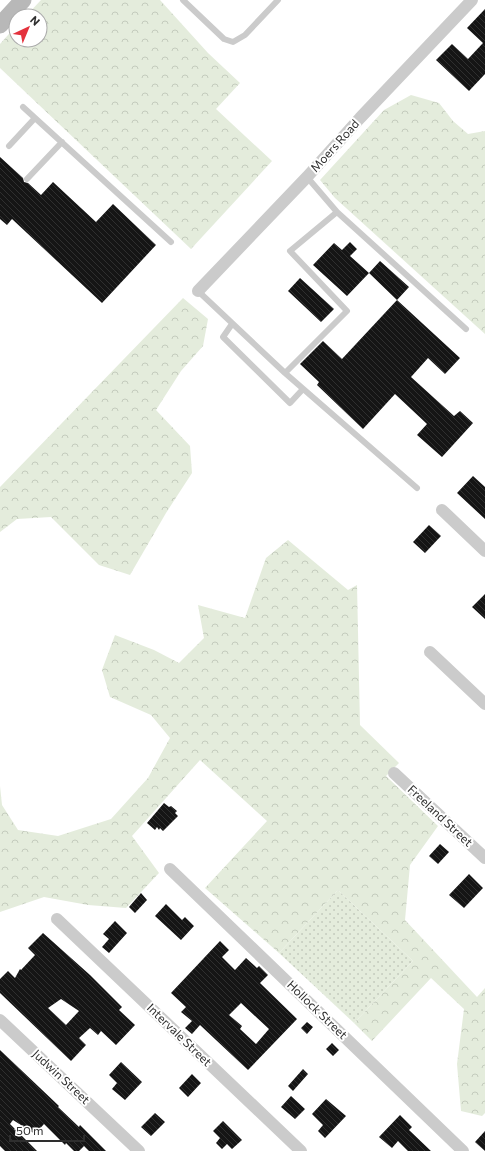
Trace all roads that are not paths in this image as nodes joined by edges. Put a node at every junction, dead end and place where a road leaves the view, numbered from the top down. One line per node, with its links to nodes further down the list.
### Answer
1 (23, 0): 5 (main road)
2 (183, 0): 3 (lane)
3 (278, 0)
4 (472, 0): 10 (street, Moers Road)
5 (0, 25)
6 (23, 107): 7 (lane)
7 (35, 118): 8 (lane); 9 (lane)
8 (62, 142): 11 (lane); 13 (lane)
9 (9, 146)
10 (307, 177): 12 (lane); 14 (street, Moers Road)
11 (27, 179)
12 (337, 212): 16 (lane); 17 (lane)
13 (171, 242)
14 (198, 291): 15 (lane)
15 (232, 324): 17 (lane); 18 (lane)
16 (466, 329)
17 (285, 373): 18 (lane)
18 (303, 389): 19 (lane)
19 (417, 488)
20 (442, 510): 21 (street)
21 (485, 551)
22 (430, 652): 23 (street)
23 (485, 704)
24 (394, 773): 25 (street, Freeland Street)
25 (485, 858)
26 (170, 869): 31 (street, Hollock Street)
27 (57, 919): 30 (street, Intervale Street)
28 (0, 1020): 29 (street, Judwin Street)
29 (139, 1151)
30 (301, 1151)
31 (463, 1151)

